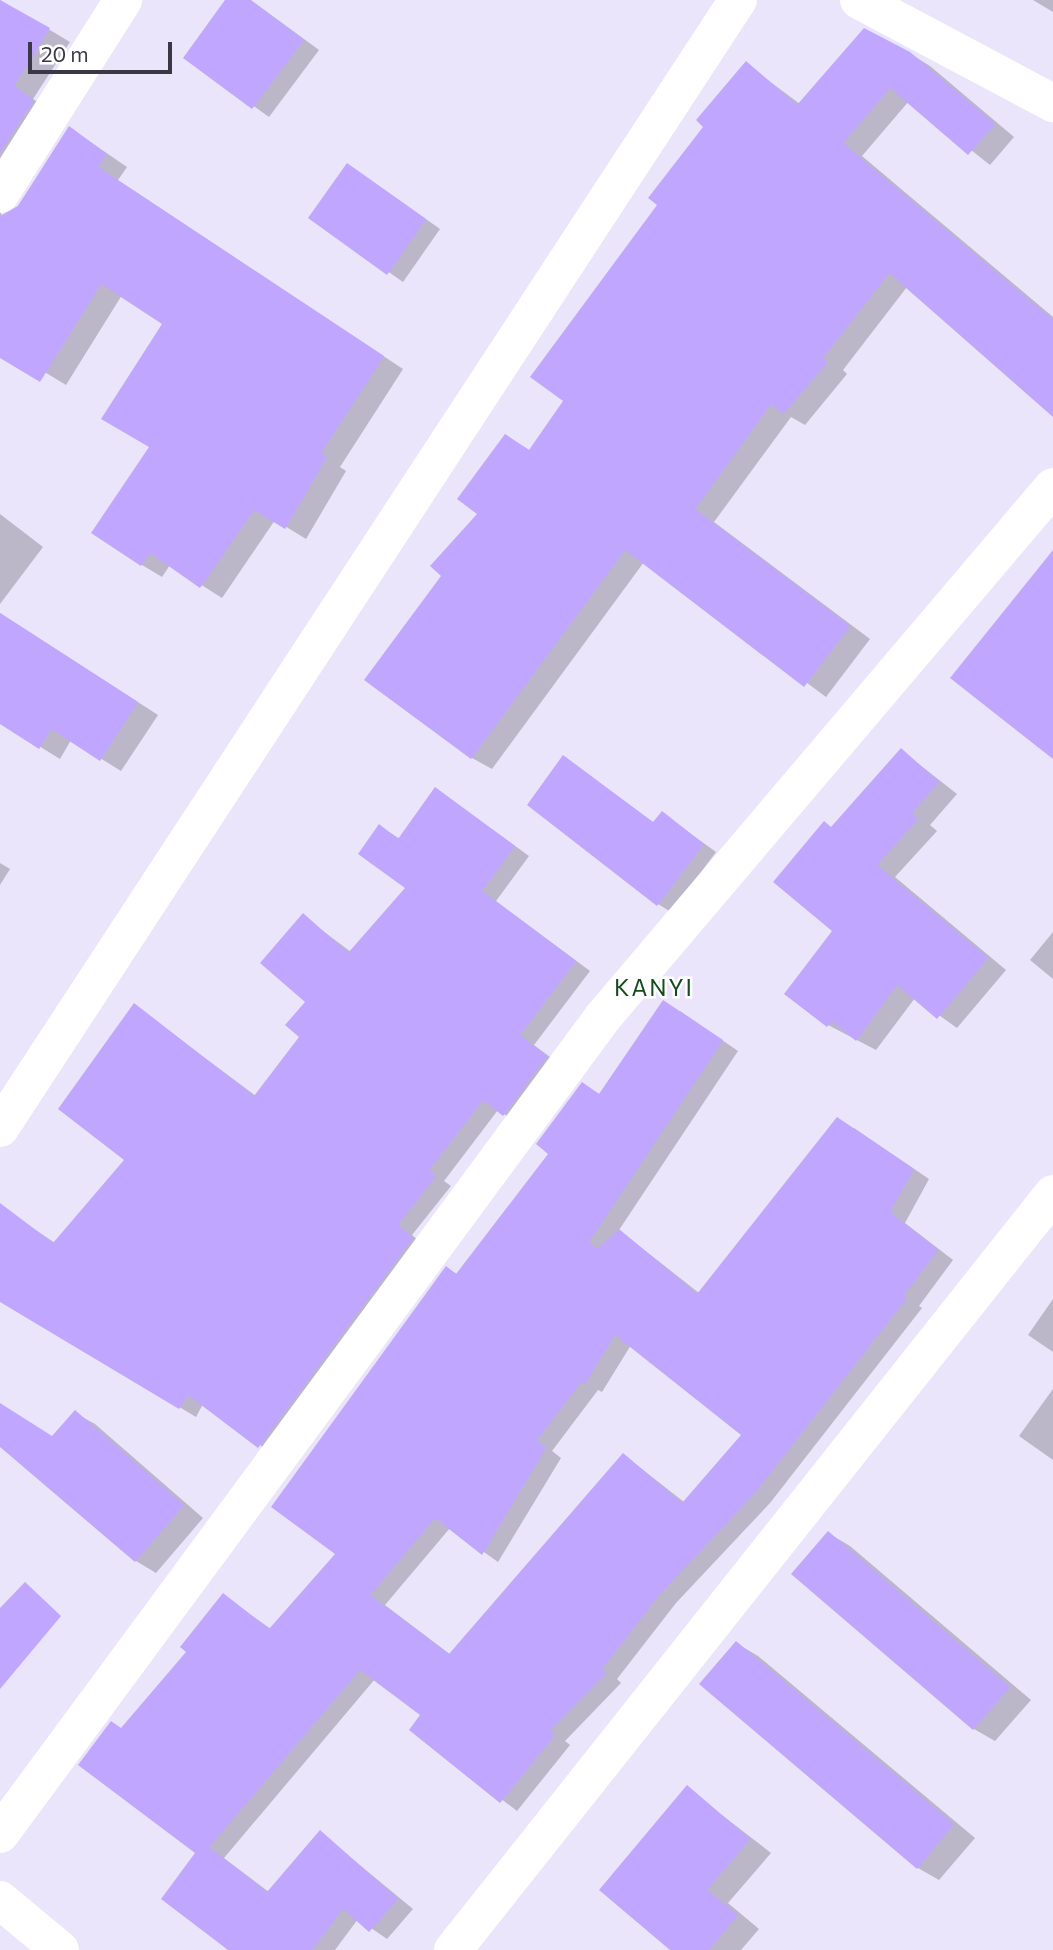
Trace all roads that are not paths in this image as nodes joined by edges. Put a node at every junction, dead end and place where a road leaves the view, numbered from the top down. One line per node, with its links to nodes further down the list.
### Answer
1 (123, 0): 5 (street)
2 (738, 0): 7 (street)
3 (859, 0): 4 (street)
4 (1053, 103)
5 (0, 194)
6 (1053, 487): 9 (street)
7 (0, 1128)
8 (1053, 1194): 12 (street)
9 (0, 1834)
10 (0, 1900): 11 (street)
11 (60, 1950)
12 (453, 1950)

